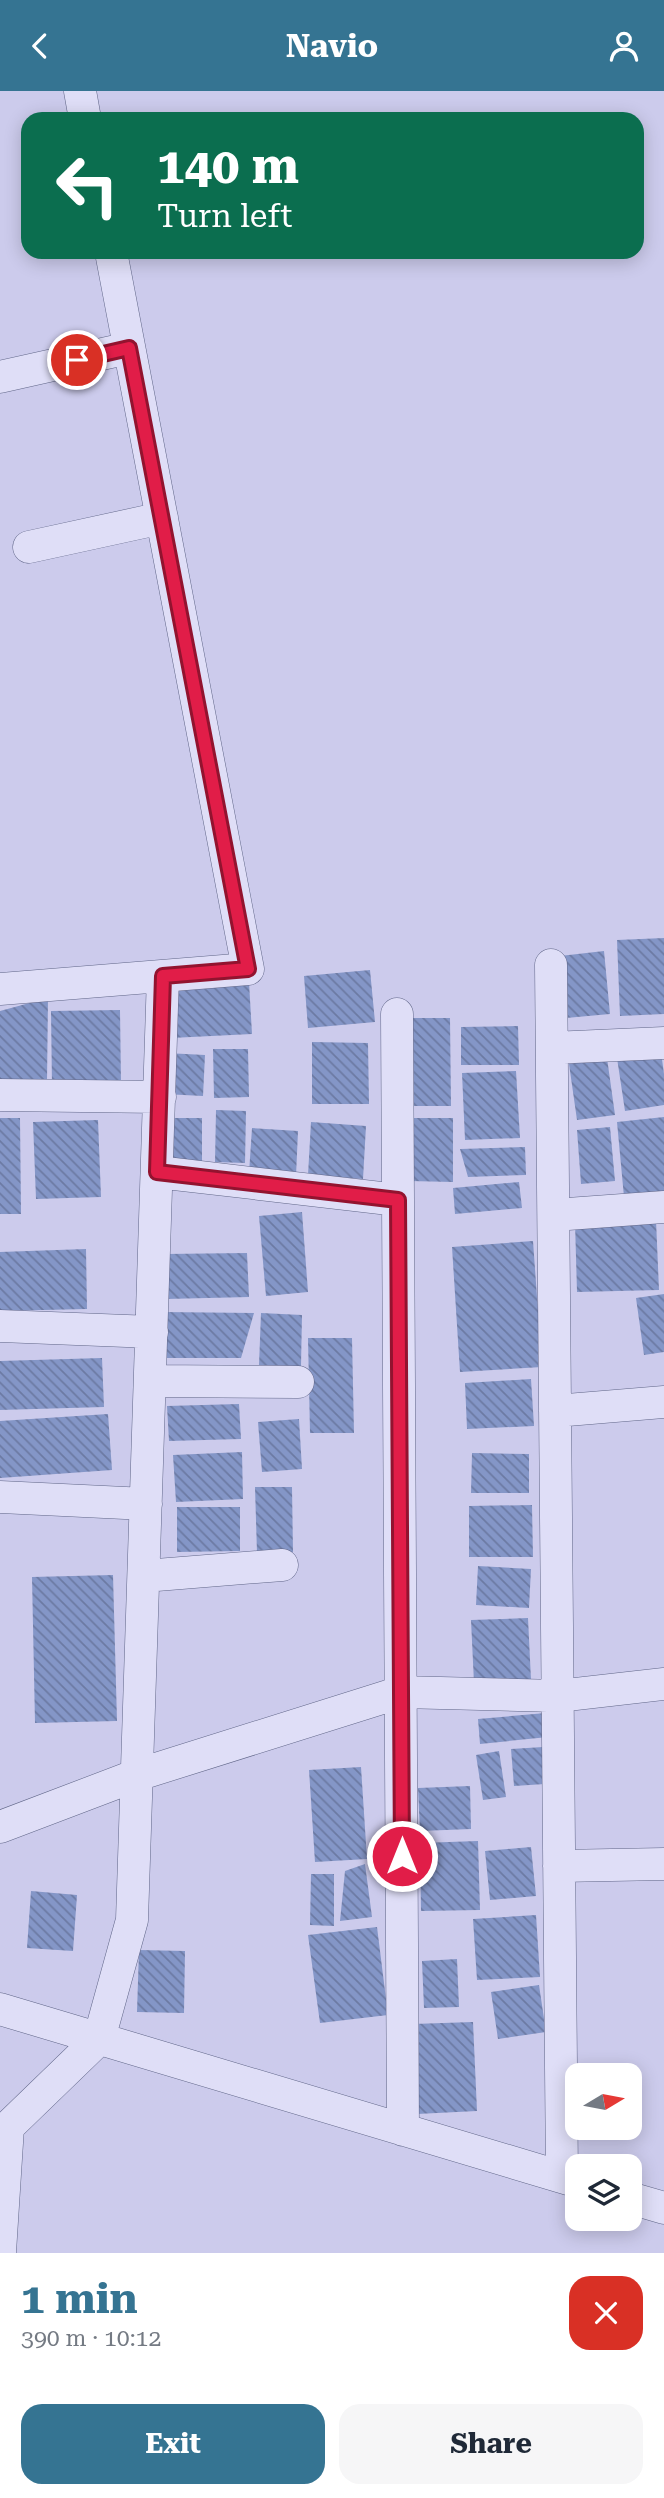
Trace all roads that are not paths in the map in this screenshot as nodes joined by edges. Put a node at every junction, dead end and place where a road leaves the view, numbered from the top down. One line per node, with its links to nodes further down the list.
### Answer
1 (80, 91): 2 (street)
2 (84, 112)
3 (112, 259): 4 (street)
4 (129, 348): 5 (street); 6 (street)
5 (0, 377)
6 (162, 518): 7 (street); 9 (street)
7 (29, 547)
8 (551, 965): 13 (street)
9 (163, 976): 10 (street); 15 (street)
10 (0, 989)
11 (397, 1014): 17 (street)
12 (664, 1043): 13 (street)
13 (552, 1048): 19 (street)
14 (0, 1095): 15 (street)
15 (160, 1097): 16 (street)
16 (157, 1172): 17 (street); 21 (street)
17 (398, 1200): 31 (street)
18 (664, 1207): 19 (street)
19 (554, 1215): 25 (street)
20 (0, 1326): 21 (street)
21 (152, 1332): 22 (street)
22 (150, 1381): 23 (street); 27 (street)
23 (298, 1382)
24 (664, 1402): 25 (street)
25 (555, 1411): 32 (street)
26 (0, 1497): 27 (street)
27 (146, 1504): 29 (street)
28 (282, 1565): 29 (street)
29 (144, 1576): 33 (street)
30 (664, 1684): 32 (street)
31 (401, 1692): 32 (street); 33 (street); 39 (street)
32 (558, 1696): 36 (street)
33 (137, 1775): 34 (street); 38 (street)
34 (0, 1827)
35 (664, 1864): 36 (street)
36 (559, 1866): 40 (street)
37 (0, 2009): 38 (street)
38 (99, 2039): 39 (street); 44 (street)
39 (403, 2130): 41 (street)
40 (569, 2154)
41 (565, 2179)
42 (642, 2202): 43 (street)
43 (664, 2208)
44 (0, 2252)

